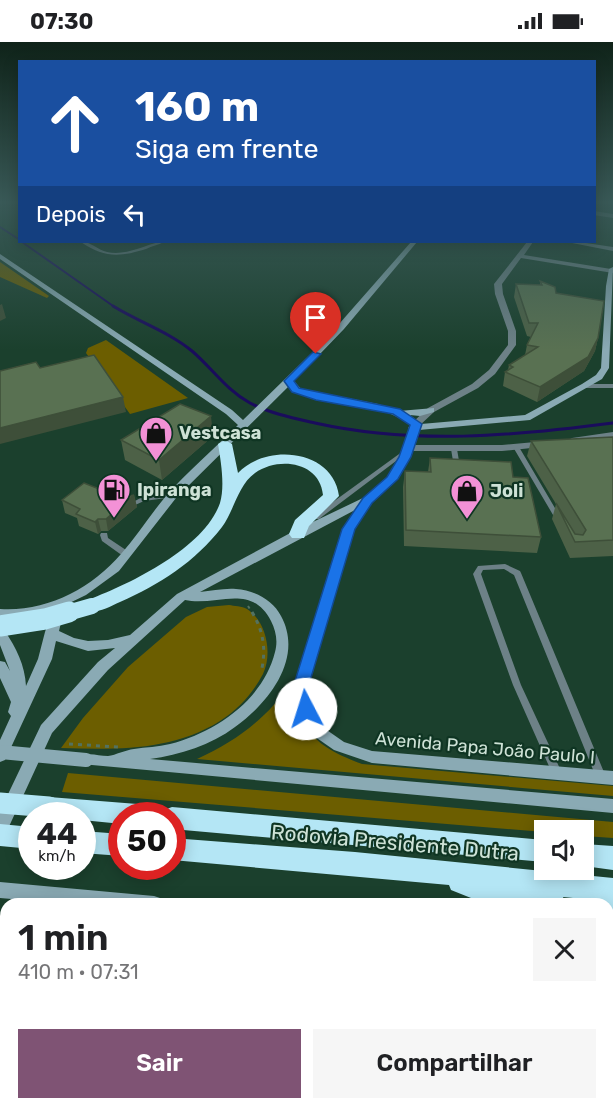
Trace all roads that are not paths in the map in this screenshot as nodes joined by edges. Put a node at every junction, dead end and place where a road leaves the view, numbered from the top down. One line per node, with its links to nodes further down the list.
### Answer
1 (97, 251): 2 (lane)
2 (128, 251)
3 (407, 251): 9 (main road)
4 (524, 251): 6 (street)
5 (0, 256): 16 (main road)
6 (520, 256): 7 (street); 14 (street)
7 (612, 270): 8 (main road)
8 (611, 287): 10 (main road)
9 (289, 381): 12 (main road); 13 (main road)
10 (585, 386): 11 (lane); 17 (main road)
11 (613, 386)
12 (316, 396): 13 (main road); 15 (main road)
13 (271, 398): 16 (main road)
14 (431, 410): 15 (main road); 17 (street)
15 (396, 411): 17 (main road)
16 (251, 418): 19 (main road)
17 (414, 427): 20 (main road)
18 (613, 435): 21 (street)
19 (225, 444): 24 (main road); 25 (highway)
20 (407, 447): 22 (street); 26 (main road); 29 (lane)
21 (516, 447): 22 (street); 28 (lane)
22 (454, 449): 23 (lane)
23 (456, 461)
24 (172, 496): 27 (lane); 31 (main road)
25 (228, 500): 29 (highway); 35 (highway, bridge)
26 (367, 500): 29 (main road); 44 (main road, Avenida Papa João Paulo I)
27 (133, 504)
28 (563, 527)
29 (298, 534): 32 (main road)
30 (104, 535): 31 (lane)
31 (126, 554): 33 (main road)
32 (181, 597): 38 (main road); 43 (main road)
33 (65, 600): 34 (main road); 36 (main road)
34 (0, 614)
35 (0, 626)
36 (51, 632): 38 (main road); 41 (main road)
37 (0, 634): 40 (main road)
38 (134, 638): 50 (main road)
39 (0, 666): 40 (main road)
40 (19, 702): 41 (main road)
41 (16, 724): 42 (main road)
42 (0, 754): 43 (main road, bridge)
43 (110, 762): 47 (main road)
44 (557, 773): 45 (main road, Avenida Papa João Paulo I); 45 (lane)
45 (607, 777)
46 (0, 803): 48 (highway, bridge)
47 (613, 806)
48 (108, 812)
49 (186, 819): 54 (highway, Rodovia Presidente Dutra)
50 (0, 828)
51 (0, 836): 52 (highway)
52 (18, 837)
53 (186, 850): 57 (highway, Rodovia Presidente Dutra)
54 (534, 850)
55 (594, 856): 56 (highway)
56 (613, 858)
57 (445, 874): 58 (highway, Rodovia Presidente Dutra); 61 (highway)
58 (613, 890)
59 (0, 891): 60 (main road)
60 (83, 898)
61 (506, 898)

